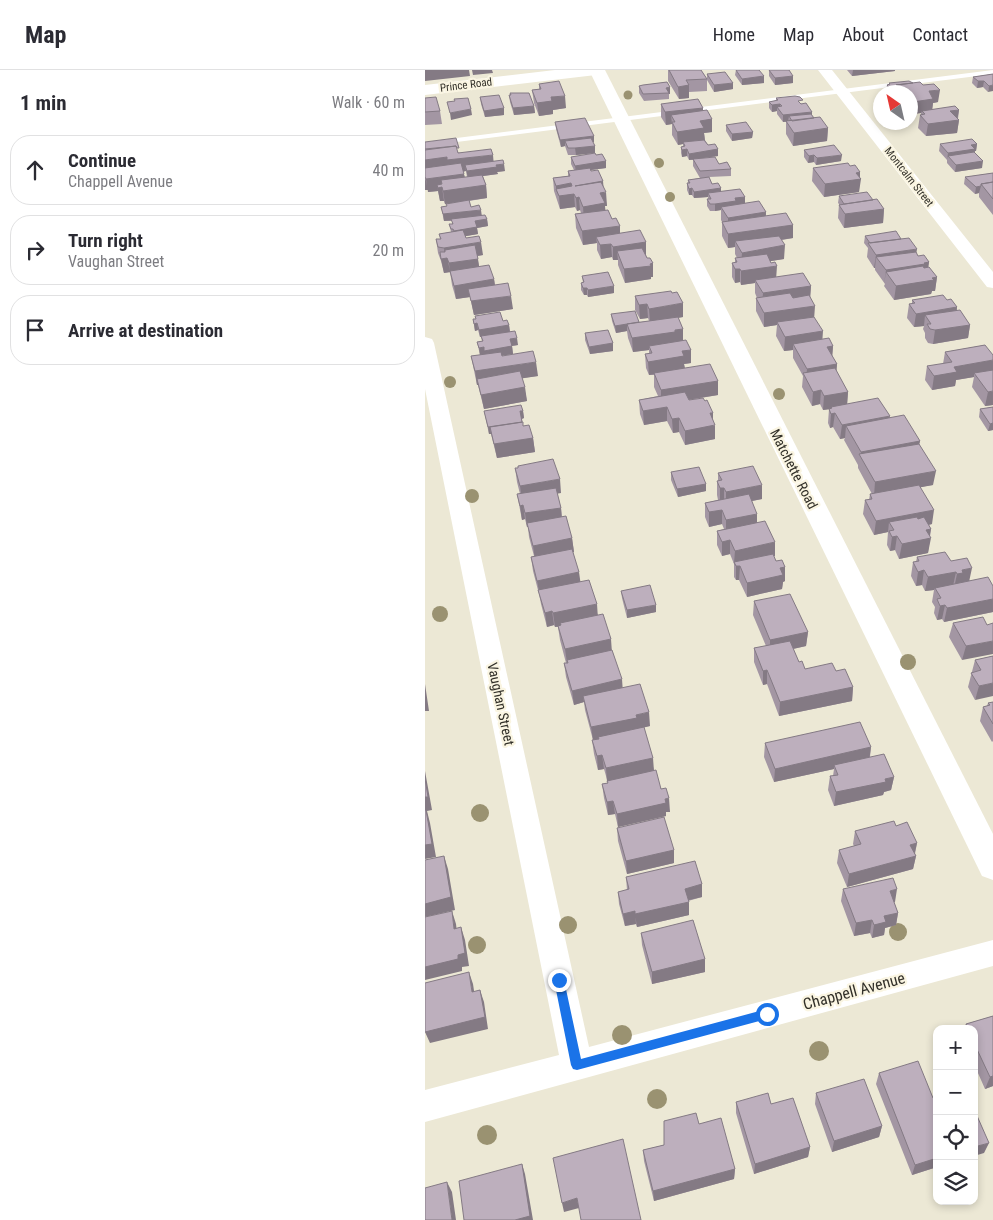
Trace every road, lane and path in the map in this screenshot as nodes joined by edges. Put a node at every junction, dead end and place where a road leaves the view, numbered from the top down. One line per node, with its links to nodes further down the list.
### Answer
1 (596, 70): 4 (main road, Prince Road); 6 (main road, Matchette Road)
2 (825, 70): 5 (street, Montcalm Street)
3 (993, 72): 5 (lane)
4 (425, 90)
5 (842, 91): 6 (lane); 8 (street, Montcalm Street)
6 (620, 119): 7 (lane); 10 (main road, Matchette Road)
7 (425, 144)
8 (993, 283)
9 (425, 343): 12 (street, Vaughan Street)
10 (993, 866)
11 (993, 953): 12 (street, Chappell Avenue)
12 (577, 1065): 13 (street, Chappell Avenue)
13 (425, 1106)

